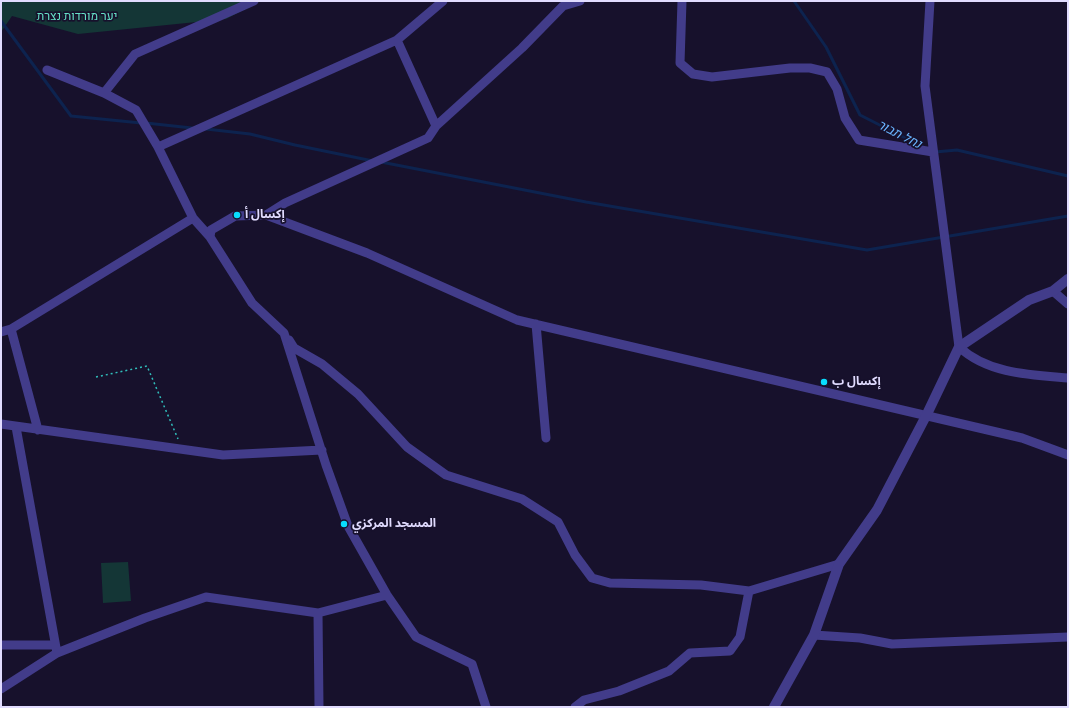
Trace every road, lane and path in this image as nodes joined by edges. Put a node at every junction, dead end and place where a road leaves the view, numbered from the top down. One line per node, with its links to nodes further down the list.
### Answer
1 (254, 1): 9 (street)
2 (443, 1): 7 (street)
3 (580, 1): 6 (street)
4 (682, 1): 12 (street)
5 (930, 1): 12 (street)
6 (562, 3): 10 (street)
7 (397, 40): 10 (street); 11 (street)
8 (47, 70): 9 (street)
9 (104, 93): 11 (street)
10 (436, 126): 13 (street)
11 (158, 147): 14 (street)
12 (933, 152): 23 (street)
13 (266, 215): 15 (street); 19 (street)
14 (193, 218): 15 (street); 20 (street)
15 (210, 237): 22 (street)
16 (1068, 279): 17 (street)
17 (1053, 291): 18 (street); 23 (street)
18 (1068, 304)
19 (536, 324): 26 (street); 30 (street)
20 (11, 329): 21 (street); 29 (street)
21 (1, 332)
22 (284, 333): 32 (street); 35 (street)
23 (959, 347): 25 (street); 26 (street)
24 (96, 377): 31 (path)
25 (1068, 378)
26 (927, 414): 33 (street); 34 (street)
27 (1, 424): 28 (street)
28 (16, 427): 29 (street); 41 (street)
29 (38, 430): 31 (street)
30 (546, 438)
31 (183, 450): 32 (street)
32 (322, 450): 36 (street)
33 (1068, 455)
34 (839, 564): 35 (street); 38 (street)
35 (749, 591): 45 (street)
36 (387, 595): 37 (street); 44 (street)
37 (318, 613): 41 (street); 43 (street)
38 (814, 635): 39 (street); 46 (street)
39 (1068, 637)
40 (1, 645): 41 (street)
41 (56, 649): 42 (street)
42 (1, 689)
43 (319, 707)
44 (486, 707)
45 (575, 707)
46 (774, 707)

